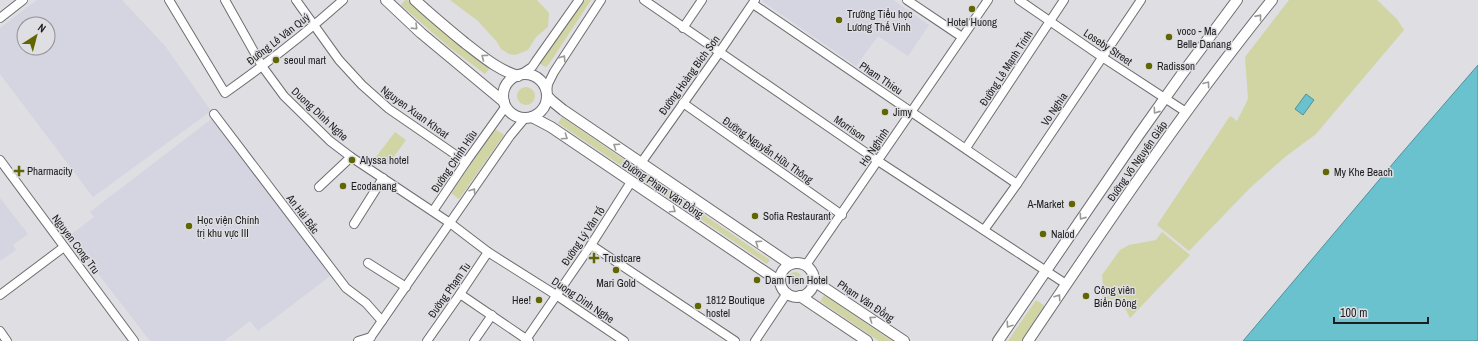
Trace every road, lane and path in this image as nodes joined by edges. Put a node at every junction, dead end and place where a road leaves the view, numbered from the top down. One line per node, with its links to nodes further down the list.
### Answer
1 (23, 0): 20 (street)
2 (169, 0): 27 (street, Đường Lê Văn Quý)
3 (224, 0): 27 (street, Duong Dinh Nghe)
4 (296, 0): 22 (street, Nguyen Xuan Khoat)
5 (343, 0): 22 (street, Đường Lê Văn Quý)
6 (386, 0): 32 (main road, one-way to 32)
7 (415, 0): 28 (main road, one-way to 7)
8 (579, 0): 28 (street)
9 (601, 0): 29 (street, one-way to 9)
10 (702, 0): 23 (street)
11 (907, 0): 24 (street)
12 (988, 0): 24 (street, Ho Nghinh)
13 (1019, 0): 21 (street, Loseby Street)
14 (1064, 0): 21 (street, Đường Lê Mạnh Trinh)
15 (1141, 0): 26 (street, Vo Nghia)
16 (1237, 0): 30 (main road, Đường Võ Nguyên Giáp)
17 (1272, 0): 34 (main road, Đường Võ Nguyên Giáp, one-way to 17)
18 (649, 1): 23 (street, Morrison)
19 (754, 2): 25 (street, Đường Hoàng Bích Sơn); 33 (street, Pham Thieu)
20 (0, 18)
21 (1050, 21): 26 (street, Loseby Street); 37 (street, Đường Lê Mạnh Trinh)
22 (314, 26): 27 (street, Đường Lê Văn Quý); 41 (street, Nguyen Xuan Khoat)
23 (683, 28): 25 (street, Morrison)
24 (962, 37): 33 (street, Ho Nghinh)
25 (719, 53): 31 (street, Đường Hoàng Bích Sơn); 40 (street, Morrison)
26 (1102, 57): 30 (street, Loseby Street); 45 (street, Vo Nghia)
27 (262, 66): 38 (street, Duong Dinh Nghe)
28 (519, 76): 29 (main road); 32 (main road)
29 (547, 94): 36 (main road); 42 (main road, Đường Phạm Văn Đồng, one-way to 29)
30 (1165, 98): 34 (street, Loseby Street); 58 (main road, Đường Võ Nguyên Giáp, one-way to 58)
31 (683, 103): 42 (street, Đường Hoàng Bích Sơn); 48 (street, Đường Nguyễn Hữu Thông)
32 (505, 104): 36 (main road); 41 (street, Đường Chính Hữu)
33 (912, 111): 37 (street, Pham Thieu); 40 (street, Ho Nghinh)
34 (1186, 112): 61 (main road, Đường Võ Nguyên Giáp)
35 (214, 114): 69 (street, An Hải Bắc)
36 (528, 118): 44 (main road, Đường Phạm Văn Đồng, one-way to 44); 49 (street, one-way to 36)
37 (966, 148): 45 (street, Pham Thieu)
38 (351, 157): 43 (street, Duong Dinh Nghe); 46 (street)
39 (0, 160): 53 (street, Nguyen Cong Tru)
40 (878, 161): 48 (street, Ho Nghinh); 51 (street, Morrison)
41 (466, 162): 47 (street, Đường Chính Hữu)
42 (641, 163): 56 (main road, Đường Phạm Văn Đồng, one-way to 42)
43 (383, 178): 47 (street, Duong Dinh Nghe); 50 (street)
44 (631, 182): 52 (street, Đường Lý Văn Tố); 60 (main road, Đường Phạm Văn Đồng, one-way to 60)
45 (1017, 184): 51 (street, Vo Nghia)
46 (319, 187)
47 (433, 211): 49 (street)
48 (842, 215): 57 (street, Ho Nghinh)
49 (450, 223): 54 (street, Duong Dinh Nghe); 62 (street)
50 (354, 224)
51 (984, 230): 58 (street, Morrison)
52 (591, 245): 66 (street, Đường Lý Văn Tố); 77 (street)
53 (64, 247): 65 (street); 72 (street, Nguyen Cong Tru)
54 (488, 252): 64 (street, Đường Phạm Tu); 66 (street, Duong Dinh Nghe)
55 (368, 263): 62 (street)
56 (790, 264): 57 (main road); 60 (main road)
57 (806, 265): 59 (main road)
58 (1045, 270): 61 (street, Morrison); 81 (main road, Đường Võ Nguyên Giáp, one-way to 81)
59 (814, 281): 67 (main road); 80 (main road, Phạm Văn Đồng, one-way to 59)
60 (780, 282): 63 (main road)
61 (1066, 284): 82 (main road, Đường Võ Nguyên Giáp, one-way to 61)
62 (406, 287): 69 (street)
63 (787, 293): 67 (main road); 78 (street)
64 (460, 294): 68 (street); 74 (street, Đường Phạm Tu)
65 (0, 295)
66 (556, 295): 71 (street, Đường Lý Văn Tố); 76 (street, Duong Dinh Nghe)
67 (800, 296): 79 (main road)
68 (492, 316): 71 (street); 75 (street)
69 (382, 320): 70 (street)
70 (369, 339): 73 (street)
71 (527, 340)
72 (134, 341)
73 (358, 341)
74 (426, 341)
75 (474, 341)
76 (624, 341)
77 (735, 341)
78 (755, 341)
79 (867, 341)
80 (904, 341)
81 (998, 341)
82 (1028, 341)

